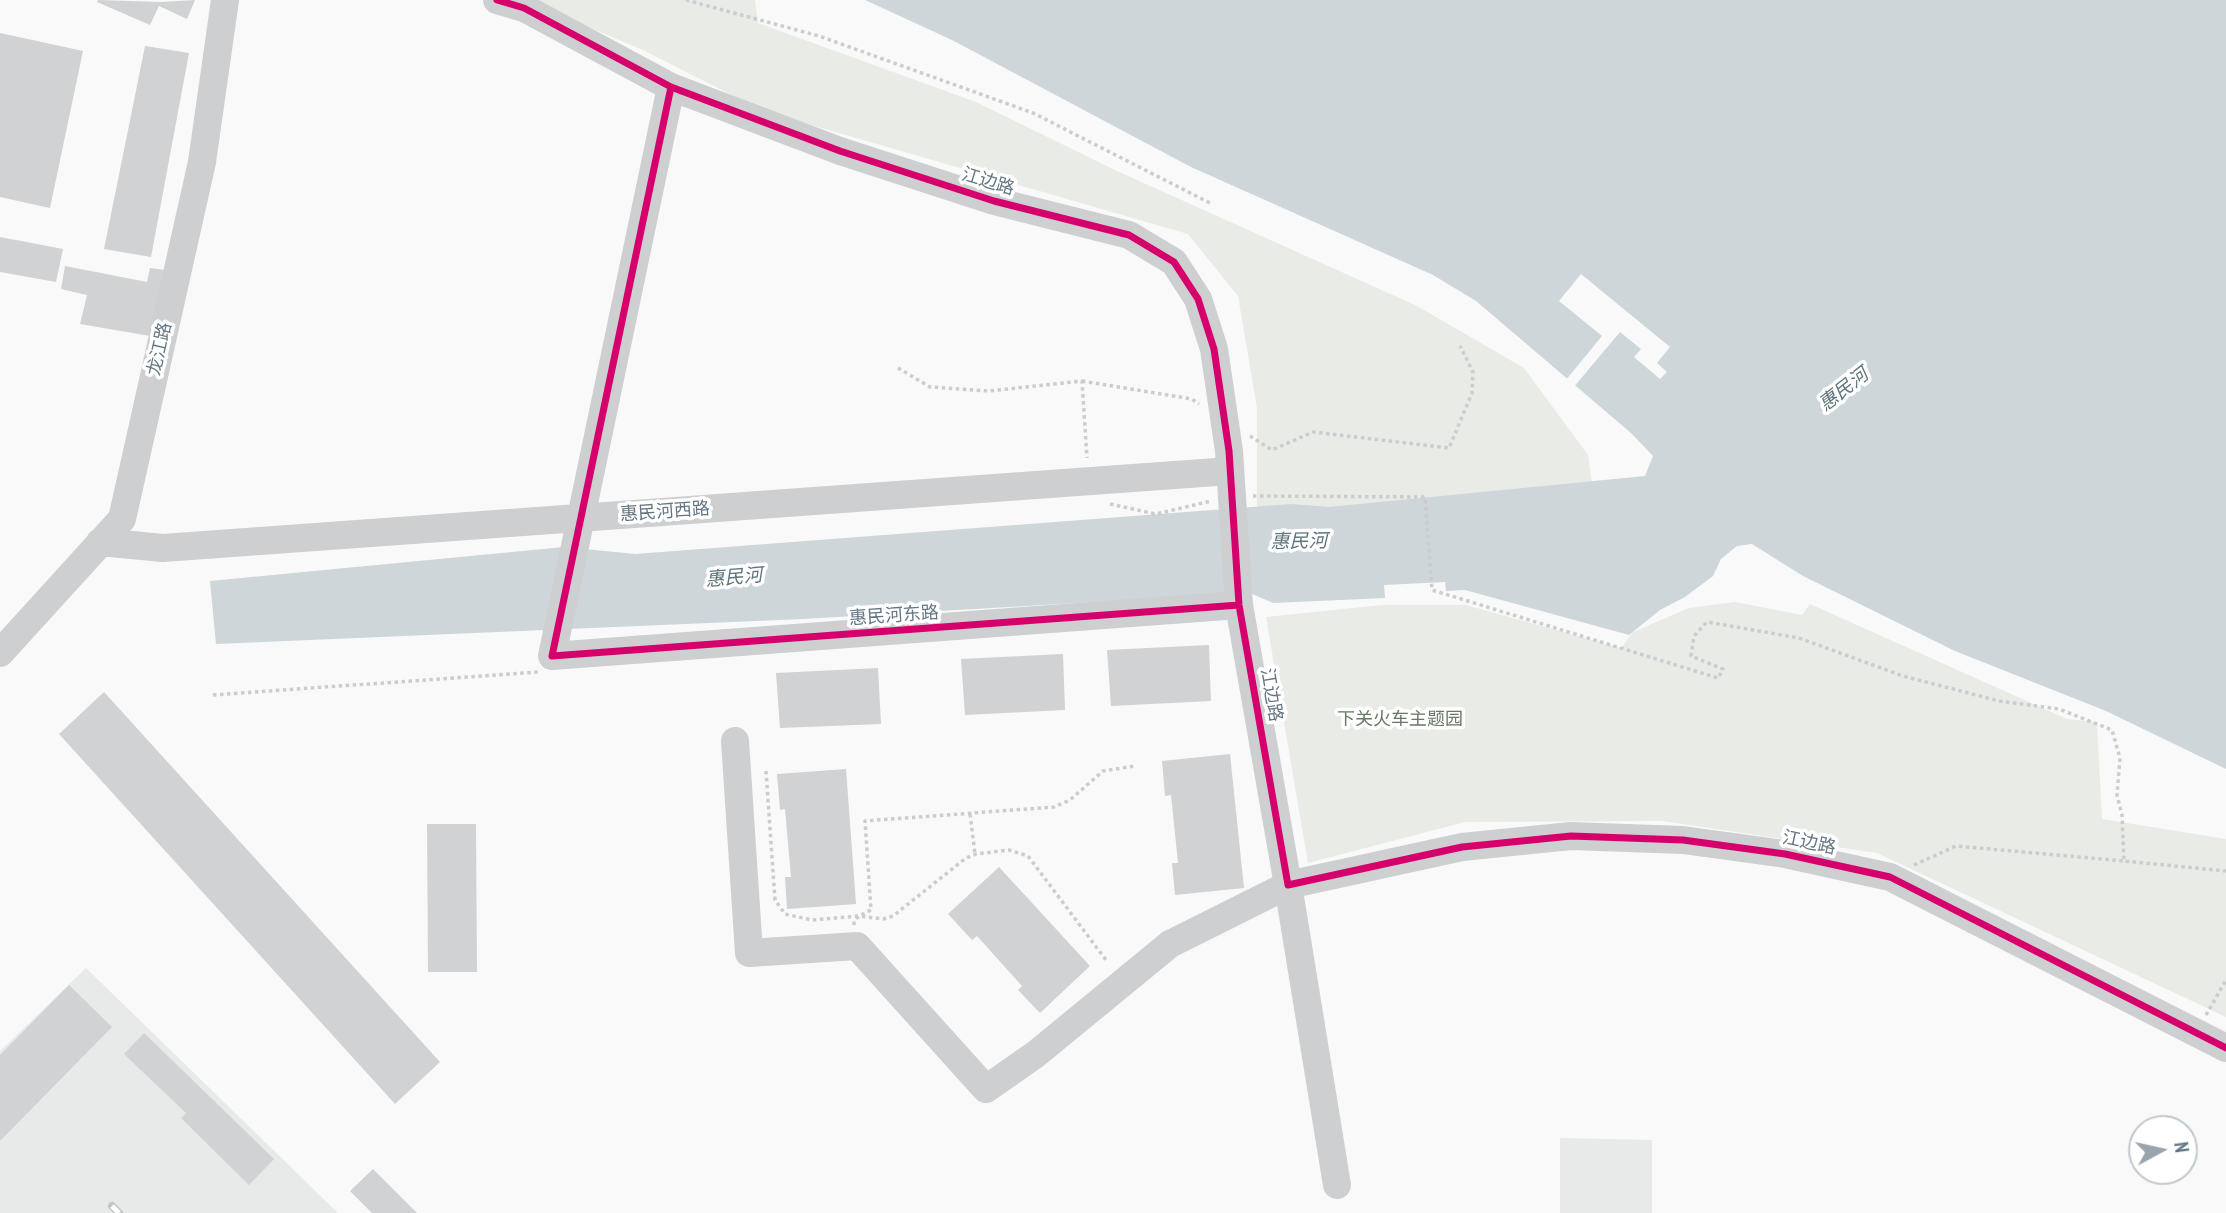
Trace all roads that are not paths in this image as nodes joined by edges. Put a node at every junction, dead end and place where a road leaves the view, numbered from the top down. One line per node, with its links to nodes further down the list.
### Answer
1 (225, 0): 6 (street, 龙江路)
2 (498, 0): 3 (street, 江边路)
3 (671, 87): 4 (street, 江边路); 5 (street)
4 (1231, 483): 5 (street, 惠民河西路); 7 (street, 江边路)
5 (578, 523): 6 (street, 惠民河西路); 7 (street, 惠民河东路)
6 (100, 542): 8 (street, 龙江路)
7 (1239, 605): 10 (street, 江边路)
8 (0, 653)
9 (735, 741): 10 (street)
10 (1288, 885): 11 (street, 江边路); 12 (street)
11 (2226, 1048)
12 (1338, 1185)

